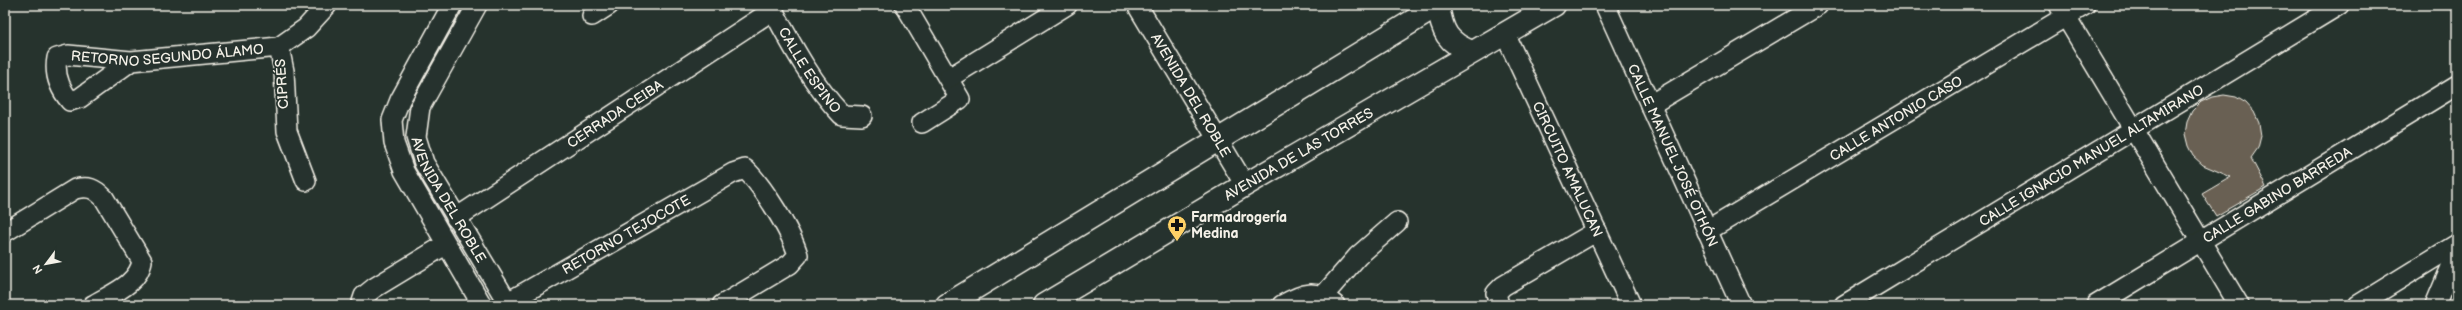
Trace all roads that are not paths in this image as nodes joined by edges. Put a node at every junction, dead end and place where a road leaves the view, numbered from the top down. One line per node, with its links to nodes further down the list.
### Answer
1 (327, 5): 18 (street, CIPRÉS)
2 (452, 5): 37 (street, AVENIDA DEL ROBLE)
3 (477, 5): 30 (street, AVENIDA DEL ROBLE)
4 (609, 5): 16 (street)
5 (905, 5): 21 (street)
6 (1067, 5): 21 (street)
7 (1137, 5): 27 (street, AVENIDA DEL ROBLE)
8 (1439, 5): 19 (street); 27 (street)
9 (1554, 5): 17 (street, AVENIDA DE LAS TORRES)
10 (1604, 5): 23 (street, CALLE MANUEL JOSÉ OTHÓN)
11 (1818, 5): 23 (street)
12 (2085, 5): 15 (street, CALLE ANTONIO CASO)
13 (2339, 5): 26 (street, CALLE IGNACIO MANUEL ALTAMIRANO)
14 (774, 8): 24 (street, CALLE ESPINO); 30 (street, CERRADA CEIBA)
15 (2062, 11): 26 (street); 33 (street, CALLE ANTONIO CASO)
16 (592, 16)
17 (1505, 34): 19 (street, AVENIDA DE LAS TORRES); 32 (street, CIRCUITO AMALUCAN)
18 (279, 47): 20 (street, RETORNO SEGUNDO ÁLAMO); 28 (street, CIPRÉS)
19 (1472, 52): 29 (street, AVENIDA DE LAS TORRES)
20 (131, 61): 20 (street, RETORNO SEGUNDO ÁLAMO)
21 (949, 78): 25 (street)
22 (2457, 85): 35 (street, CALLE GABINO BARREDA)
23 (1650, 105): 33 (street, CALLE MANUEL JOSÉ OTHÓN)
24 (862, 116)
25 (922, 123)
26 (2133, 129): 35 (street); 51 (street, CALLE IGNACIO MANUEL ALTAMIRANO)
27 (1218, 139): 29 (street, AVENIDA DEL ROBLE); 46 (street)
28 (306, 181)
29 (1245, 185): 47 (street, AVENIDA DE LAS TORRES)
30 (456, 218): 41 (street, AVENIDA DEL ROBLE)
31 (1397, 222): 40 (street)
32 (1597, 231): 39 (street); 49 (street, CIRCUITO AMALUCAN)
33 (1707, 231): 50 (street, CALLE MANUEL JOSÉ OTHÓN)
34 (5, 232): 42 (street)
35 (2200, 240): 52 (street, CALLE GABINO BARREDA); 53 (street)
36 (2457, 244): 54 (street)
37 (445, 245): 43 (street); 44 (street, AVENIDA DEL ROBLE)
38 (2457, 253): 55 (street)
39 (1497, 299)
40 (1330, 300): 48 (street)
41 (508, 304): 45 (street, RETORNO TEJOCOTE)
42 (93, 305)
43 (361, 305)
44 (482, 305)
45 (722, 305)
46 (947, 305)
47 (1044, 305)
48 (1282, 305)
49 (1631, 305)
50 (1741, 305)
51 (1844, 305)
52 (2096, 305)
53 (2239, 305)
54 (2358, 305)
55 (2436, 305)

